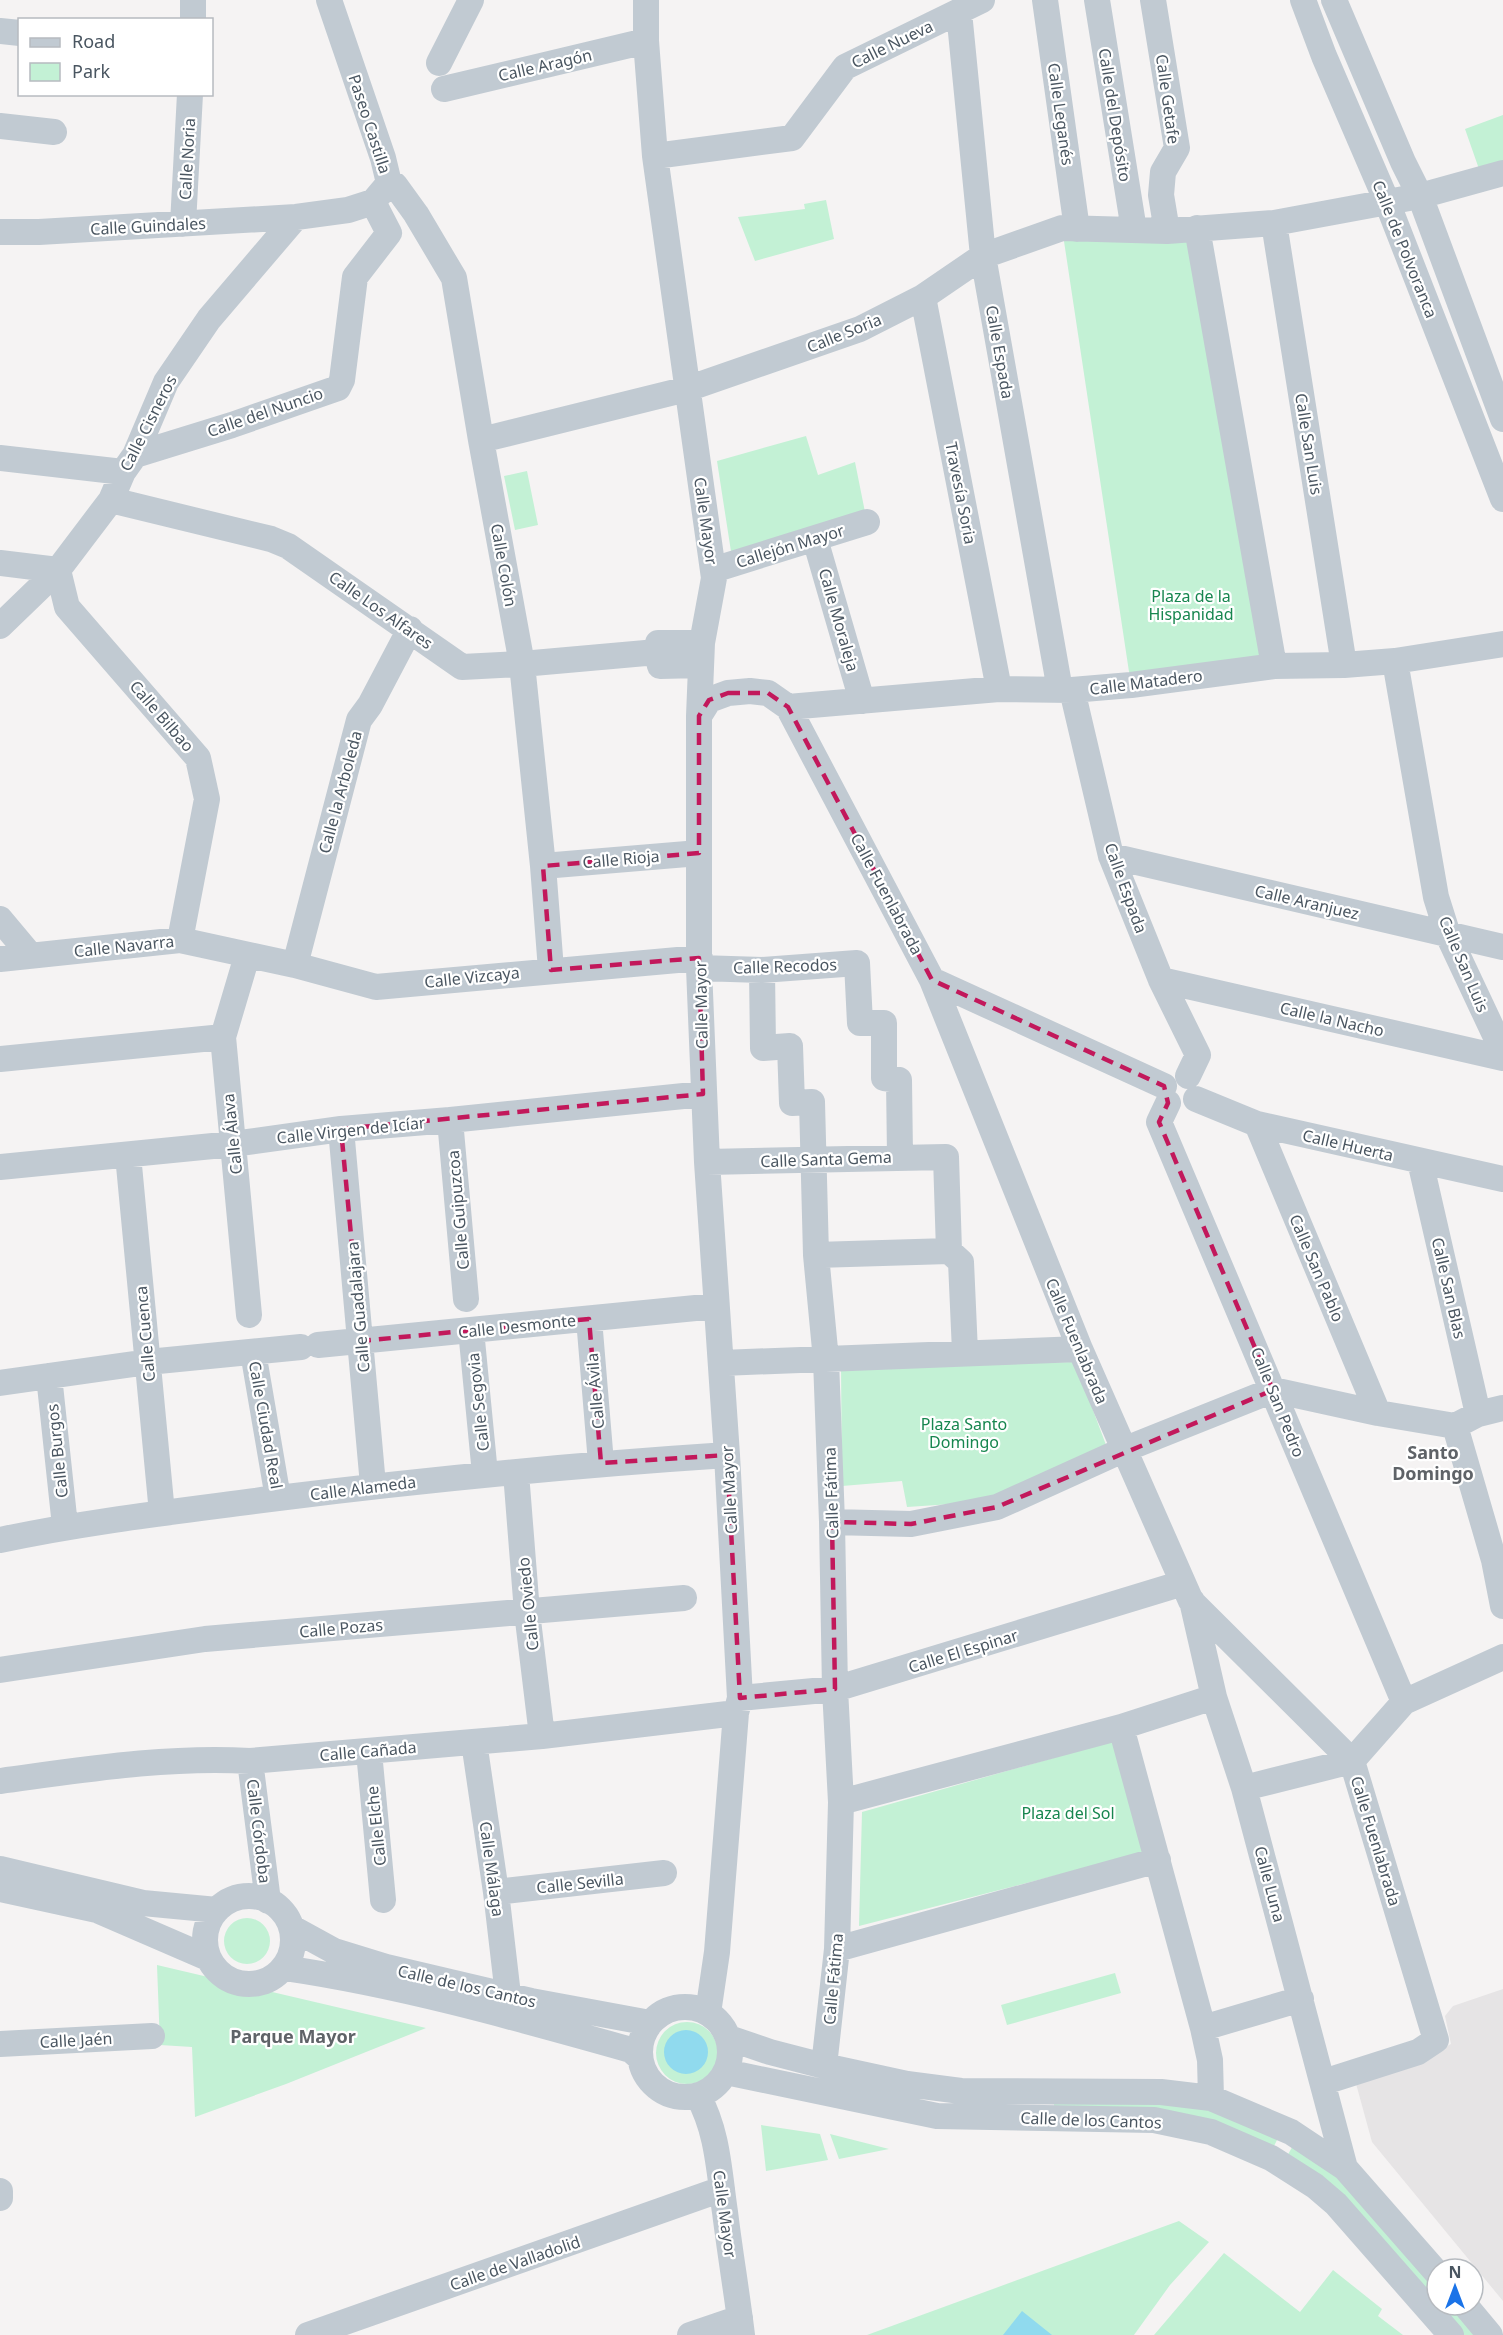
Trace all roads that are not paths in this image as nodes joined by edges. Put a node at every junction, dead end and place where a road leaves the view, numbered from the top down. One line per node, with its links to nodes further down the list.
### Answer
1 (193, 0): 12 (street)
2 (329, 0): 23 (street, Paseo Castilla)
3 (471, 0): 16 (street)
4 (646, 0): 15 (street, Calle Mayor)
5 (982, 0): 11 (street, Calle Nueva)
6 (1045, 0): 31 (street, Calle Leganés)
7 (1097, 0): 32 (street, Calle del Depósito)
8 (1153, 0): 33 (street, Calle Getafe)
9 (1303, 0): 25 (street, Calle de Polvoranca)
10 (1334, 0): 24 (street, Calle de Polvoranca)
11 (959, 12): 21 (street, Calle Nueva); 36 (street, Calle Espada)
12 (193, 18)
13 (0, 31): 14 (street)
14 (18, 33)
15 (646, 41): 17 (street, Calle Aragón); 21 (street, Calle Mayor)
16 (439, 63)
17 (444, 88)
18 (190, 96): 29 (street, Calle Noria)
19 (0, 126): 20 (street)
20 (54, 132)
21 (655, 156): 38 (street, Calle Mayor)
22 (1503, 173): 24 (street, Calle Soria)
23 (381, 193): 26 (street, Calle Colón); 27 (street); 35 (street)
24 (1420, 196): 25 (street, Calle Soria); 39 (street, Calle de Polvoranca)
25 (1387, 202): 28 (street, Calle Soria); 43 (street, Calle de Polvoranca)
26 (416, 214): 35 (street, Calle del Nuncio); 40 (street, Calle Colón)
27 (296, 217): 29 (street, Calle Guindales); 42 (street, Calle Cisneros)
28 (1274, 223): 30 (street, Calle Soria); 56 (street, Calle San Luis)
29 (183, 224): 34 (street, Calle Guindales)
30 (1197, 228): 33 (street, Calle Soria); 57 (street)
31 (1077, 229): 32 (street, Calle Soria); 36 (street, Calle Soria)
32 (1134, 230): 33 (street, Calle Soria)
33 (1167, 231)
34 (0, 232)
35 (389, 233): 42 (street, Calle del Nuncio)
36 (983, 256): 37 (street, Calle Soria); 59 (street, Calle Espada)
37 (923, 297): 38 (street, Calle Soria); 58 (street, Travesía Soria)
38 (687, 389): 40 (street, Calle Soria); 49 (street, Calle Mayor)
39 (1503, 419)
40 (481, 440): 55 (street, Calle Colón)
41 (0, 458): 42 (street)
42 (129, 463): 44 (street, Calle Cisneros)
43 (1503, 499)
44 (111, 500): 48 (street, Calle Cisneros); 51 (street, Calle Los Alfares)
45 (867, 522): 46 (street, Callejón Mayor)
46 (815, 538): 49 (street, Callejón Mayor); 60 (street, Calle Moraleja)
47 (0, 563): 48 (street)
48 (58, 570): 50 (street, Calle Cisneros); 68 (street, Calle Bilbao)
49 (713, 570): 53 (street, Calle Mayor)
50 (0, 626)
51 (410, 629): 55 (street, Calle Los Alfares); 74 (street, Calle la Arboleda)
52 (1503, 644): 54 (street, Calle Matadero)
53 (702, 654): 55 (street, Calle Los Alfares); 62 (street, Calle Mayor)
54 (1395, 661): 56 (street, Calle Matadero); 67 (street, Calle San Luis)
55 (522, 664): 65 (street, Calle Colón)
56 (1344, 665): 57 (street, Calle Matadero)
57 (1274, 666): 59 (street, Calle Matadero)
58 (999, 689): 59 (street, Calle Matadero); 60 (street, Calle Matadero)
59 (1066, 690): 64 (street, Calle Espada)
60 (862, 701): 61 (street, Calle Matadero)
61 (788, 707): 62 (street); 77 (street, Calle Fuenlabrada)
62 (699, 716): 63 (street, Calle Mayor)
63 (699, 853): 65 (street, Calle Rioja); 73 (street, Calle Mayor)
64 (1111, 855): 67 (street, Calle Aranjuez); 78 (street, Calle Espada)
65 (543, 866): 75 (street, Calle Colón)
66 (0, 919): 70 (street)
67 (1448, 935): 69 (street, Calle Aranjuez); 80 (street, Calle San Luis)
68 (180, 940): 70 (street, Calle Navarra); 71 (street, Calle Navarra)
69 (1503, 947)
70 (31, 956): 72 (street, Calle Navarra)
71 (247, 956): 74 (street, Calle Vizcaya); 79 (street, Calle Álava)
72 (0, 959)
73 (700, 963): 75 (street, Calle Vizcaya); 76 (street, Calle Recodos); 84 (street, Calle Mayor)
74 (295, 966): 75 (street, Calle Vizcaya)
75 (551, 970)
76 (762, 970): 91 (street, Calle Recodos); 92 (street, Calle Fátima)
77 (932, 980): 85 (street); 105 (street, Calle Fuenlabrada)
78 (1161, 980): 81 (street, Calle la Nacho); 83 (street, Calle Espada)
79 (222, 1037): 82 (street); 89 (street, Calle Álava)
80 (1503, 1052)
81 (1503, 1058)
82 (0, 1059)
83 (1192, 1087): 85 (street); 87 (street, Calle Huerta)
84 (703, 1094): 86 (street, Calle Virgen de Icíar); 94 (street, Calle Mayor)
85 (1166, 1094): 113 (street, Calle San Pedro)
86 (450, 1120): 88 (street, Calle Virgen de Icíar); 99 (street, Calle Guipuzcoa)
87 (1257, 1124): 93 (street, Calle Huerta); 115 (street, Calle San Pablo)
88 (341, 1129): 89 (street, Calle Virgen de Icíar); 104 (street, Calle Guadalajara)
89 (233, 1144): 90 (street, Calle Virgen de Icíar); 101 (street, Calle Álava)
90 (128, 1155): 95 (street, Calle Virgen de Icíar); 109 (street, Calle Cuenca)
91 (900, 1156): 92 (street, Calle Santa Gema); 97 (street, Calle Santa Gema)
92 (812, 1161): 94 (street, Calle Santa Gema); 98 (street, Calle Fátima)
93 (1420, 1161): 96 (street, Calle Huerta); 116 (street, Calle San Blas)
94 (706, 1162): 100 (street, Calle Mayor)
95 (0, 1167)
96 (1503, 1179)
97 (949, 1251): 98 (street); 107 (street)
98 (816, 1255): 108 (street, Calle Fátima)
99 (466, 1299)
100 (716, 1306): 102 (street, Calle Desmonte); 110 (street, Calle Mayor)
101 (249, 1315)
102 (589, 1319): 103 (street, Calle Desmonte); 120 (street, Calle Ávila)
103 (471, 1330): 104 (street, Calle Desmonte); 122 (street, Calle Segovia)
104 (361, 1341): 106 (street, Calle Desmonte); 123 (street, Calle Guadalajara)
105 (1080, 1349): 107 (street); 118 (street, Calle Fuenlabrada)
106 (253, 1352): 109 (street, Calle Desmonte); 124 (street, Calle Ciudad Real)
107 (965, 1352): 108 (street)
108 (826, 1360): 110 (street); 126 (street, Calle Fátima)
109 (148, 1362): 111 (street, Calle Desmonte); 125 (street, Calle Cuenca)
110 (722, 1363): 119 (street, Calle Mayor)
111 (49, 1376): 112 (street, Calle Desmonte); 127 (street, Calle Burgos)
112 (0, 1383)
113 (1273, 1390): 115 (street); 118 (street); 138 (street, Calle San Pedro)
114 (1503, 1408): 116 (street)
115 (1377, 1413): 117 (street)
116 (1478, 1414): 117 (street)
117 (1455, 1425): 129 (street)
118 (1123, 1450): 126 (street); 130 (street, Calle Fuenlabrada)
119 (727, 1455): 120 (street, Calle Alameda); 139 (street, Calle Mayor)
120 (601, 1463): 121 (street, Calle Alameda)
121 (516, 1473): 122 (street, Calle Alameda); 133 (street, Calle Oviedo)
122 (485, 1474): 123 (street, Calle Alameda)
123 (374, 1485): 124 (street, Calle Alameda)
124 (278, 1498): 125 (street, Calle Alameda)
125 (162, 1513): 127 (street, Calle Alameda)
126 (832, 1522): 136 (street, Calle Fátima)
127 (65, 1526): 128 (street, Calle Alameda)
128 (0, 1540)
129 (1498, 1559): 132 (street)
130 (1187, 1592): 136 (street, Calle El Espinar); 137 (street, Calle Luna); 145 (street, Calle Fuenlabrada)
131 (684, 1598): 133 (street, Calle Pozas)
132 (1503, 1606)
133 (528, 1612): 135 (street, Calle Pozas); 141 (street, Calle Oviedo)
134 (1503, 1657): 138 (street)
135 (0, 1670)
136 (835, 1689): 139 (street, Calle El Espinar); 148 (street, Calle Fátima)
137 (1214, 1697): 140 (street); 147 (street, Calle Luna)
138 (1404, 1702): 145 (street)
139 (738, 1705): 141 (street, Calle Cañada); 163 (street, Calle Mayor)
140 (1121, 1727): 148 (street); 149 (street)
141 (542, 1736): 142 (street, Calle Cañada)
142 (474, 1742): 143 (street, Calle Cañada); 153 (street, Calle Málaga)
143 (369, 1752): 144 (street, Calle Cañada); 154 (street, Calle Elche)
144 (250, 1761): 146 (street, Calle Cañada); 155 (street, Calle Córdoba)
145 (1352, 1761): 147 (street); 172 (street, Calle Fuenlabrada)
146 (0, 1781)
147 (1244, 1788): 162 (street, Calle Luna)
148 (841, 1802): 158 (street, Calle Fátima)
149 (1158, 1860): 158 (street); 165 (street)
150 (0, 1869): 156 (street)
151 (664, 1873): 153 (street, Calle Sevilla)
152 (0, 1889): 159 (street)
153 (496, 1892): 161 (street, Calle Málaga)
154 (383, 1900)
155 (268, 1901): 156 (street); 157 (street)
156 (217, 1910): 159 (street)
157 (292, 1928): 160 (street); 161 (street, Calle de los Cantos)
158 (837, 1949): 170 (street, Calle Fátima)
159 (208, 1958): 160 (street)
160 (284, 1968): 169 (street, Calle de los Cantos)
161 (508, 1995): 164 (street, Calle de los Cantos)
162 (1301, 1999): 165 (street); 172 (street, Calle Luna)
163 (708, 2013): 164 (street); 167 (street)
164 (650, 2023): 169 (street)
165 (1203, 2028): 174 (street)
166 (152, 2036): 168 (street, Calle Jaén)
167 (729, 2038): 170 (street, Calle de los Cantos); 171 (street)
168 (0, 2044)
169 (640, 2058): 173 (street)
170 (824, 2066): 174 (street, Calle de los Cantos)
171 (726, 2072): 173 (street); 184 (street, Calle de los Cantos)
172 (1324, 2082): 175 (street, Calle Luna)
173 (698, 2096): 176 (street, Calle Mayor)
174 (1211, 2098): 175 (street, Calle de los Cantos)
175 (1345, 2168): 179 (street, Calle de los Cantos)
176 (722, 2189): 181 (street, Calle Mayor); 182 (street, Calle de Valladolid)
177 (0, 2191): 178 (street)
178 (0, 2198)
179 (1425, 2259)
180 (1474, 2317): 185 (street)
181 (741, 2327): 183 (street)
182 (308, 2335)
183 (690, 2335)
184 (1451, 2335)
185 (1490, 2335)

